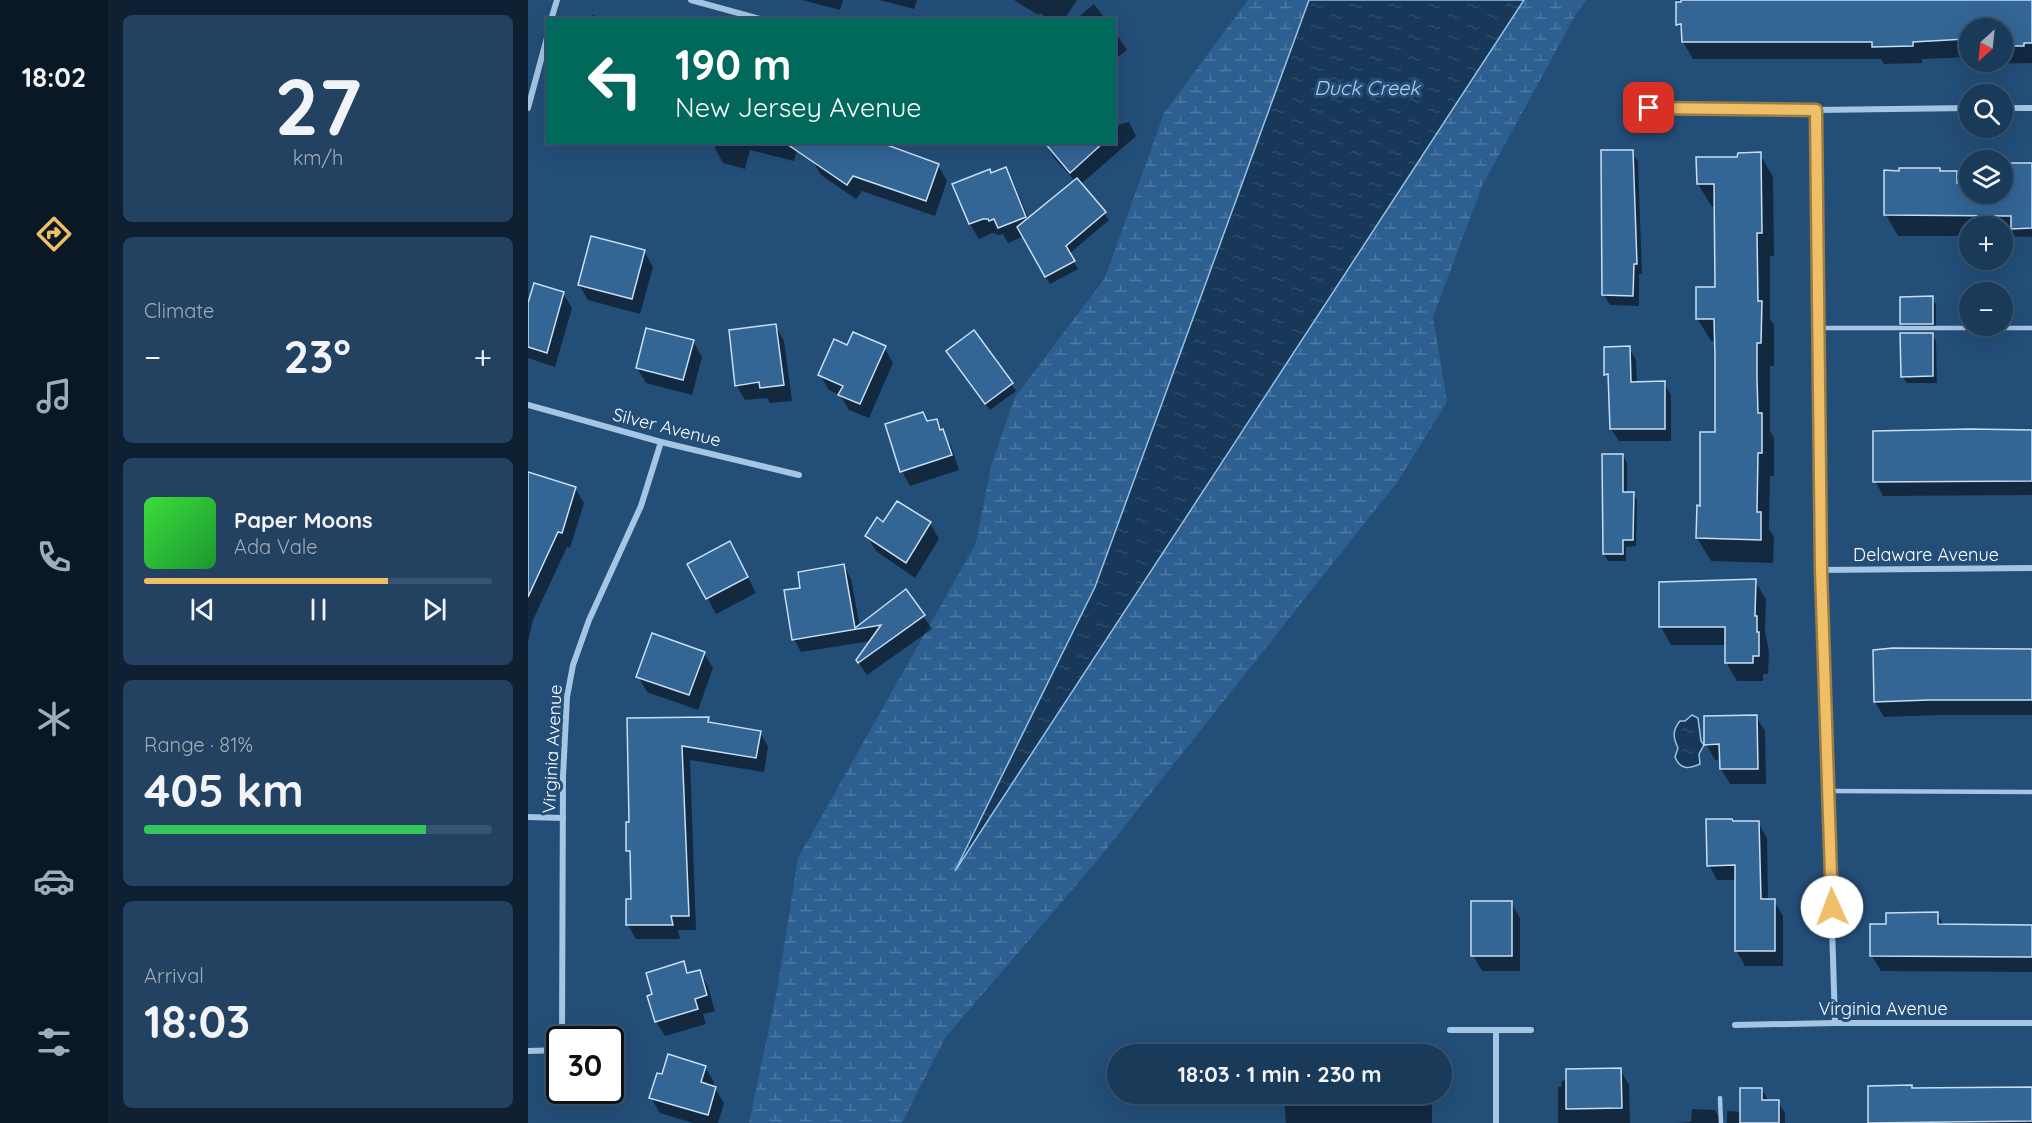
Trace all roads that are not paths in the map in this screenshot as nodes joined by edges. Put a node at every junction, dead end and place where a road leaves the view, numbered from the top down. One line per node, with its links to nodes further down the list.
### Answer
1 (556, 0): 3 (street)
2 (691, 0): 4 (street)
3 (552, 18)
4 (757, 18)
5 (546, 41): 6 (street)
6 (528, 108)
7 (1649, 108): 11 (street)
8 (1959, 108): 11 (street)
9 (2013, 108): 10 (street)
10 (2032, 108)
11 (1816, 110): 12 (street)
12 (1818, 328): 13 (lane); 18 (street)
13 (2032, 328)
14 (528, 405): 15 (street, Silver Avenue)
15 (662, 442): 16 (street, Silver Avenue); 22 (street, Virginia Avenue)
16 (799, 475)
17 (2032, 568): 18 (street, Delaware Avenue)
18 (1821, 570): 19 (street)
19 (1828, 791): 20 (lane); 23 (street)
20 (2032, 792)
21 (528, 817): 22 (street)
22 (563, 818): 26 (street, Virginia Avenue)
23 (1835, 1023): 24 (street, Virginia Avenue); 25 (street, Virginia Avenue)
24 (2032, 1023)
25 (1735, 1025)
26 (562, 1026)
27 (1450, 1030): 29 (street)
28 (1531, 1030): 29 (street)
29 (1496, 1031): 33 (street)
30 (528, 1050): 31 (street)
31 (546, 1050)
32 (1720, 1098): 34 (lane)
33 (1496, 1123)
34 (1720, 1123)

